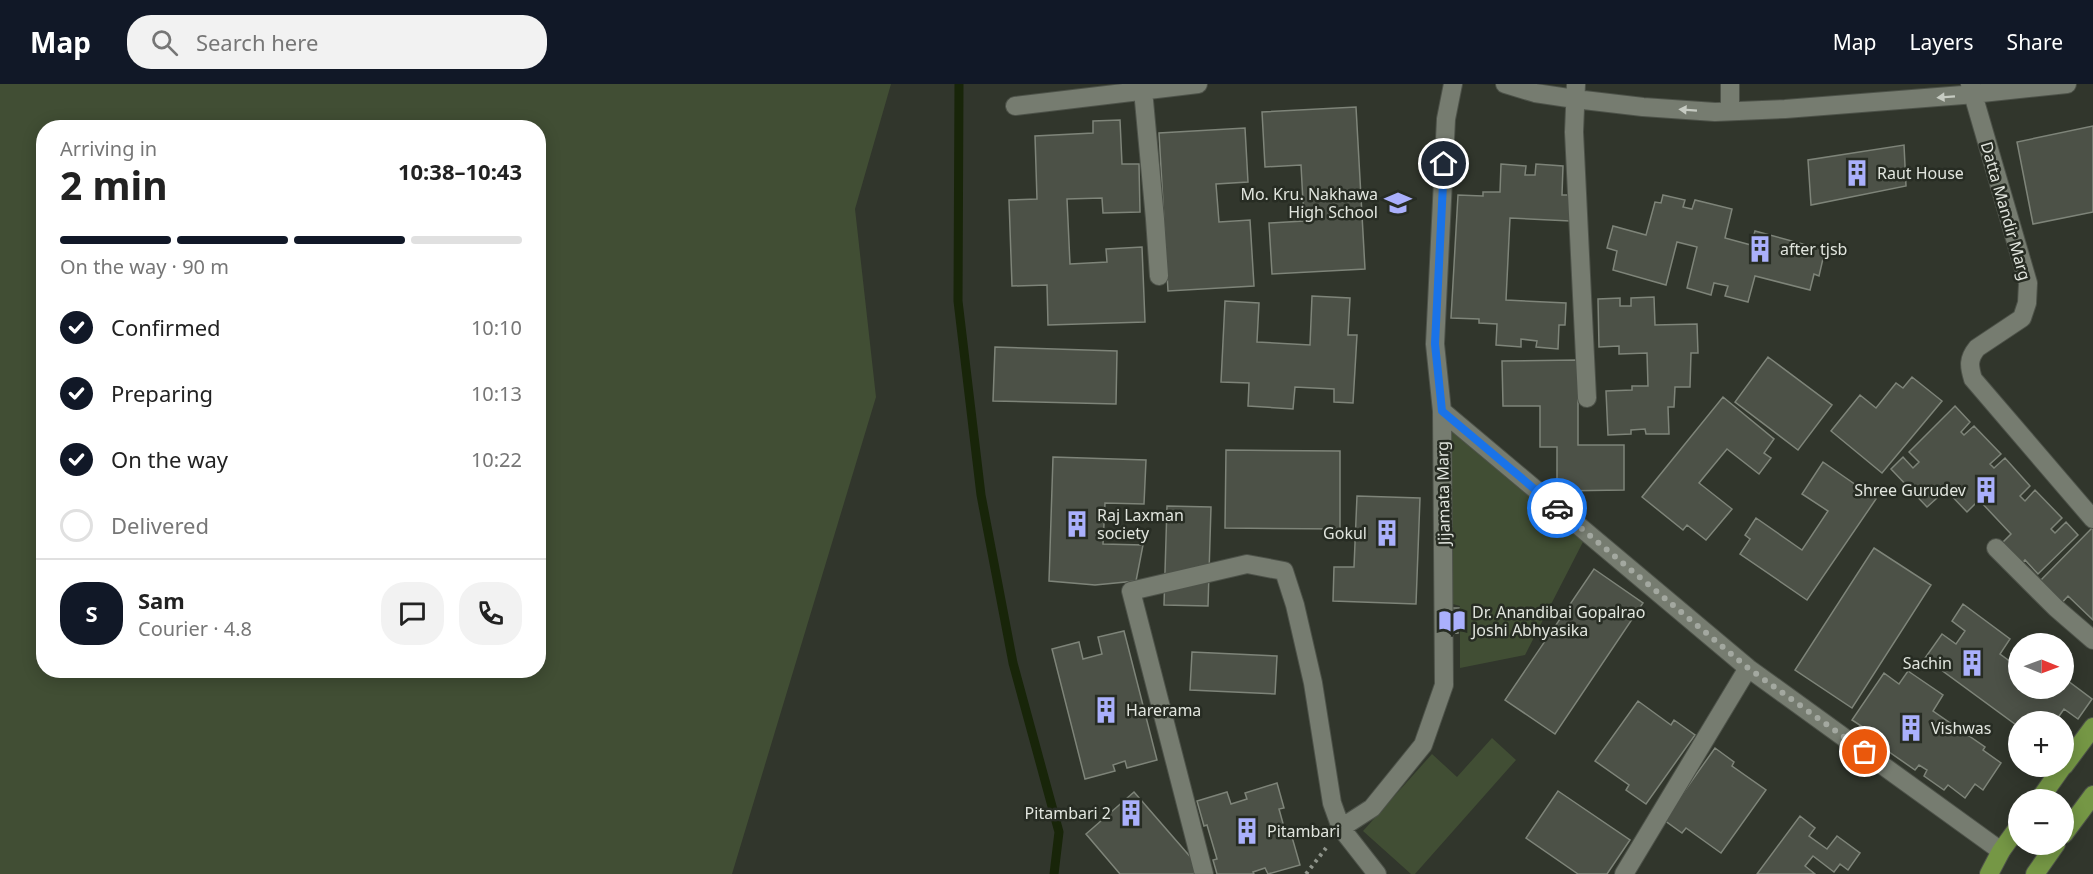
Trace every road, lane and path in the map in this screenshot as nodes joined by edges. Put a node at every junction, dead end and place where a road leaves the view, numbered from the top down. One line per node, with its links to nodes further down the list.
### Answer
1 (1198, 84): 7 (street)
2 (1453, 84): 14 (street, Jijamata Marg)
3 (1505, 84): 8 (street)
4 (1730, 84): 11 (street)
5 (2067, 84): 6 (street)
6 (1972, 89): 9 (street, one-way to 9); 15 (street, Datta Mandir Marg)
7 (1143, 90): 10 (street); 12 (street)
8 (1576, 92): 11 (street, one-way to 8); 13 (street)
9 (1881, 93): 11 (street)
10 (1015, 106)
11 (1730, 111)
12 (1159, 276)
13 (1587, 398)
14 (1442, 411): 18 (street); 23 (street, Jijamata Marg)
15 (2093, 519)
16 (1996, 548): 17 (street)
17 (2093, 640)
18 (1748, 668): 25 (street); 30 (street)
19 (2093, 727): 20 (main road)
20 (2074, 753)
21 (2093, 795): 22 (main road)
22 (2074, 821)
23 (1341, 828): 27 (street); 28 (path); 29 (street)
24 (2008, 841): 25 (main road)
25 (2001, 851): 31 (main road)
26 (2048, 855): 32 (main road)
27 (1204, 874)
28 (1306, 874)
29 (1377, 874)
30 (1623, 874)
31 (1989, 874)
32 (2035, 874)

